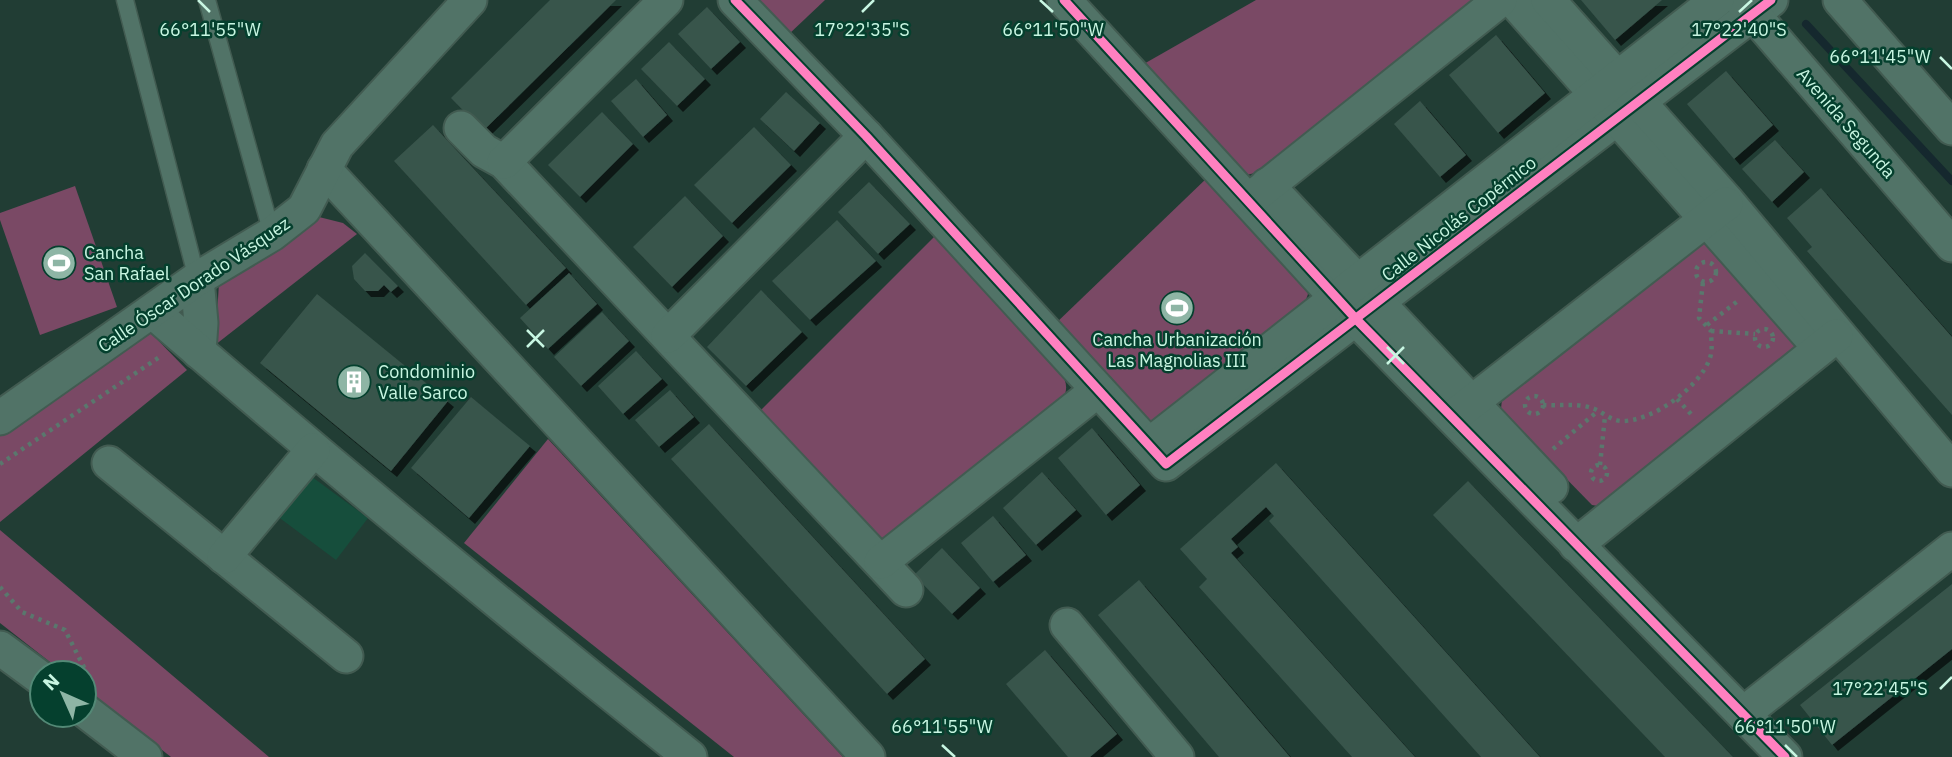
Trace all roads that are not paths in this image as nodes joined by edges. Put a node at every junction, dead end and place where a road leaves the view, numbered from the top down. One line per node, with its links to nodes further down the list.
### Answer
1 (125, 0): 23 (lane)
2 (207, 0): 21 (lane)
3 (470, 0): 18 (street, Calle Óscar Dorado Vásquez)
4 (666, 0): 17 (street)
5 (735, 0): 16 (street)
6 (1064, 0): 19 (street)
7 (1500, 0): 19 (street)
8 (1513, 0): 13 (street)
9 (1548, 0): 13 (street)
10 (1717, 0): 13 (street, Calle Nicolás Copérnico)
11 (1841, 0): 15 (street)
12 (1755, 5): 13 (street, Calle Nicolás Copérnico); 22 (street, Avenida Segunda)
13 (1618, 98): 20 (street); 24 (street, Calle Nicolás Copérnico)
14 (461, 128): 17 (street)
15 (1952, 128)
16 (866, 136): 26 (street); 29 (street)
17 (504, 162): 26 (street)
18 (324, 169): 21 (street, Calle Óscar Dorado Vásquez); 49 (street)
19 (1257, 193): 24 (street)
20 (1718, 210): 27 (street); 30 (street)
21 (272, 234): 23 (street, Calle Óscar Dorado Vásquez)
22 (1952, 245)
23 (197, 279): 25 (street, Calle Óscar Dorado Vásquez); 28 (street)
24 (1357, 300): 29 (street, Calle Nicolás Copérnico); 30 (street)
25 (153, 312): 28 (street); 31 (street, Calle Óscar Dorado Vásquez)
26 (668, 336): 38 (street)
27 (1829, 341): 34 (street); 35 (street)
28 (192, 346): 32 (street)
29 (1098, 390): 38 (street)
30 (1462, 410): 35 (street)
31 (0, 418)
32 (313, 450): 37 (street); 48 (street)
33 (109, 463): 37 (street)
34 (1952, 470)
35 (1585, 538): 45 (street)
36 (1952, 549): 45 (street)
37 (224, 557): 42 (street)
38 (881, 562): 39 (street)
39 (906, 590)
40 (1067, 625): 46 (street)
41 (0, 648): 43 (street)
42 (346, 656)
43 (28, 669)
44 (98, 709): 47 (street)
45 (1743, 714): 50 (street)
46 (1163, 752)
47 (145, 757)
48 (690, 757)
49 (867, 757)
50 (1785, 757)

